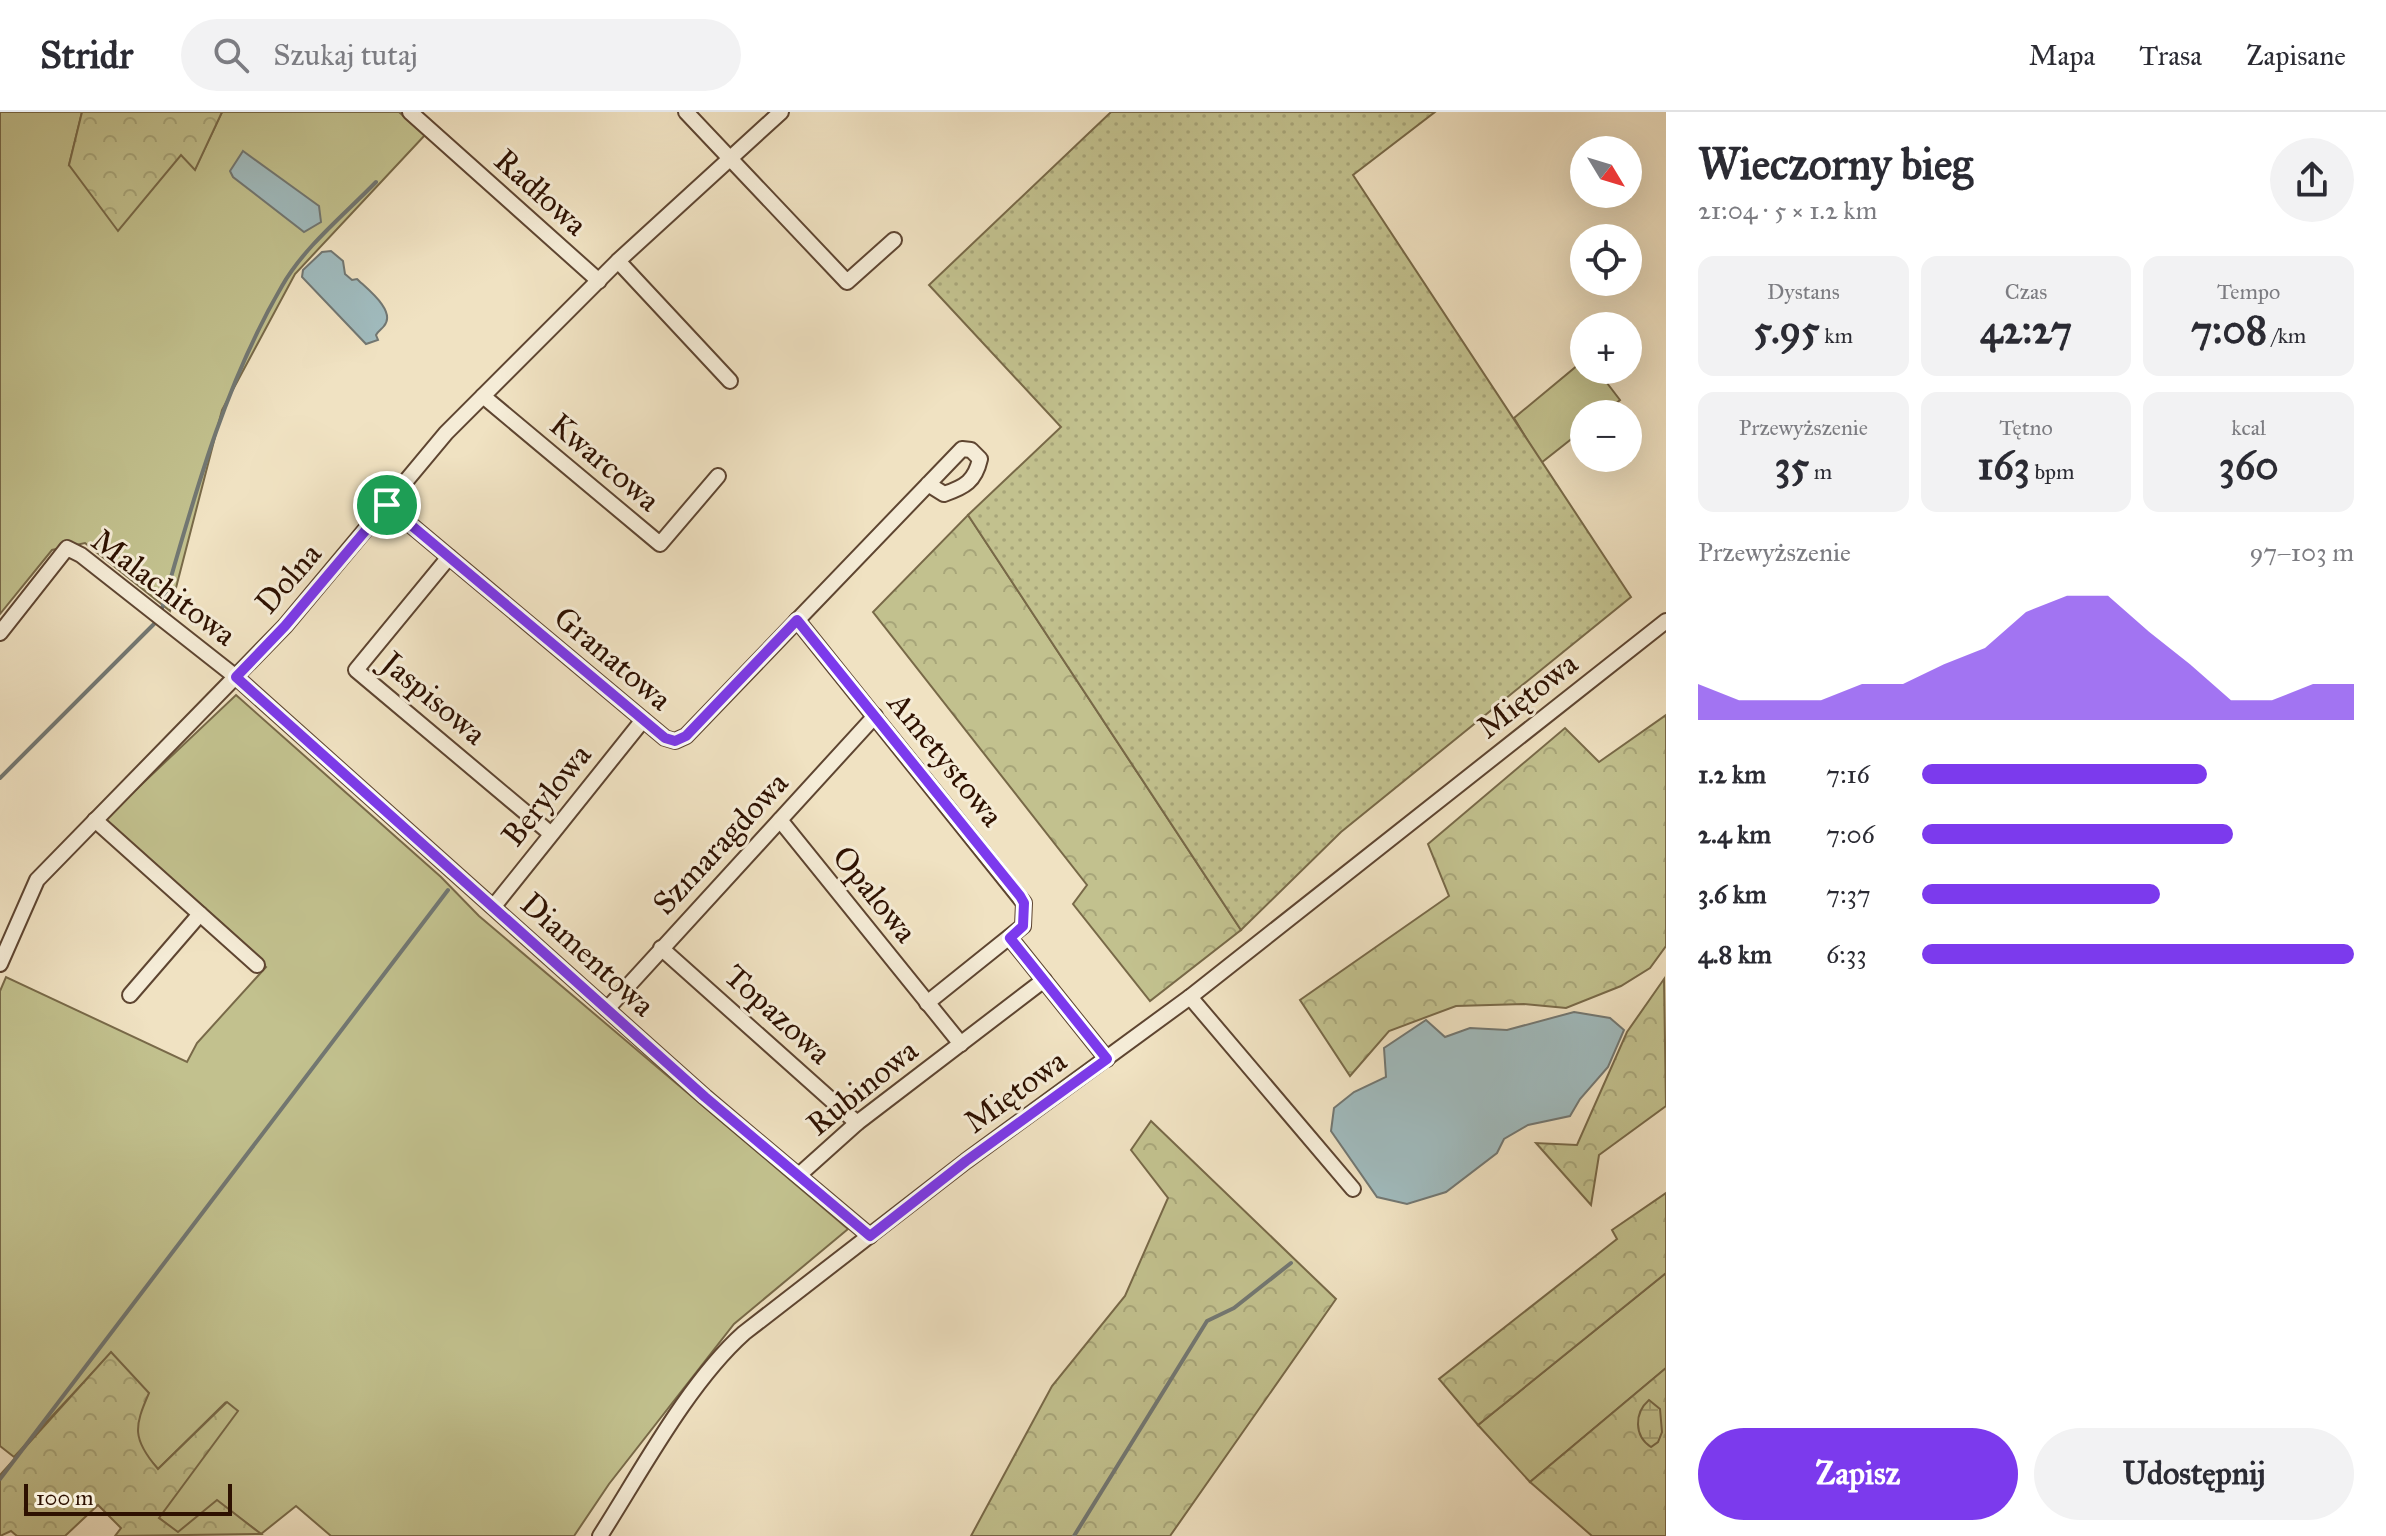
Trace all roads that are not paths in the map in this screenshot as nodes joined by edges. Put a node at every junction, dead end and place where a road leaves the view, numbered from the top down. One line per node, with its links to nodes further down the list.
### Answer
1 (410, 112): 7 (street, Radłowa)
2 (686, 112): 4 (street)
3 (781, 112): 4 (street, Dolna)
4 (732, 157): 5 (street); 6 (street, Dolna)
5 (894, 240)
6 (618, 261): 7 (street, Dolna); 8 (street)
7 (599, 281): 9 (street, Dolna)
8 (730, 381)
9 (483, 396): 10 (street, Kwarcowa); 12 (street, Dolna)
10 (718, 476)
11 (928, 484): 14 (street, Granatowa)
12 (387, 505): 13 (street, Granatowa); 17 (street, Dolna)
13 (449, 557): 19 (street, Granatowa); 22 (street, Jaspisowa)
14 (797, 620): 18 (street, Ametystowa); 19 (street, Granatowa)
15 (1666, 621): 31 (street, Miętowa)
16 (0, 633): 17 (street, Malachitowa)
17 (236, 677): 20 (street, Dolna); 23 (street, Diamentowa)
18 (875, 716): 21 (street, Szmaragdowa); 25 (street, Ametystowa)
19 (643, 720): 22 (street, Berylowa)
20 (95, 820): 24 (street); 27 (street, Dolna)
21 (780, 820): 26 (street, Szmaragdowa); 32 (street, Opalowa)
22 (550, 833): 23 (street, Berylowa)
23 (494, 906): 33 (street, Diamentowa)
24 (200, 914): 28 (street); 30 (street)
25 (1010, 938): 29 (street); 32 (street, Rubinowa)
26 (661, 948): 33 (street, Szmaragdowa); 36 (street, Topazowa)
27 (0, 964)
28 (257, 965)
29 (1044, 980): 34 (street, Rubinowa); 35 (street)
30 (130, 995)
31 (1190, 997): 35 (street, Miętowa); 38 (street)
32 (927, 1003): 34 (street, Rubinowa)
33 (607, 1009): 37 (street, Diamentowa)
34 (961, 1044): 36 (street, Rubinowa)
35 (1107, 1059): 39 (street, Miętowa)
36 (857, 1123): 37 (street, Rubinowa)
37 (799, 1175): 39 (street, Diamentowa)
38 (1353, 1189)
39 (870, 1236): 40 (street, Miętowa)
40 (600, 1536)

